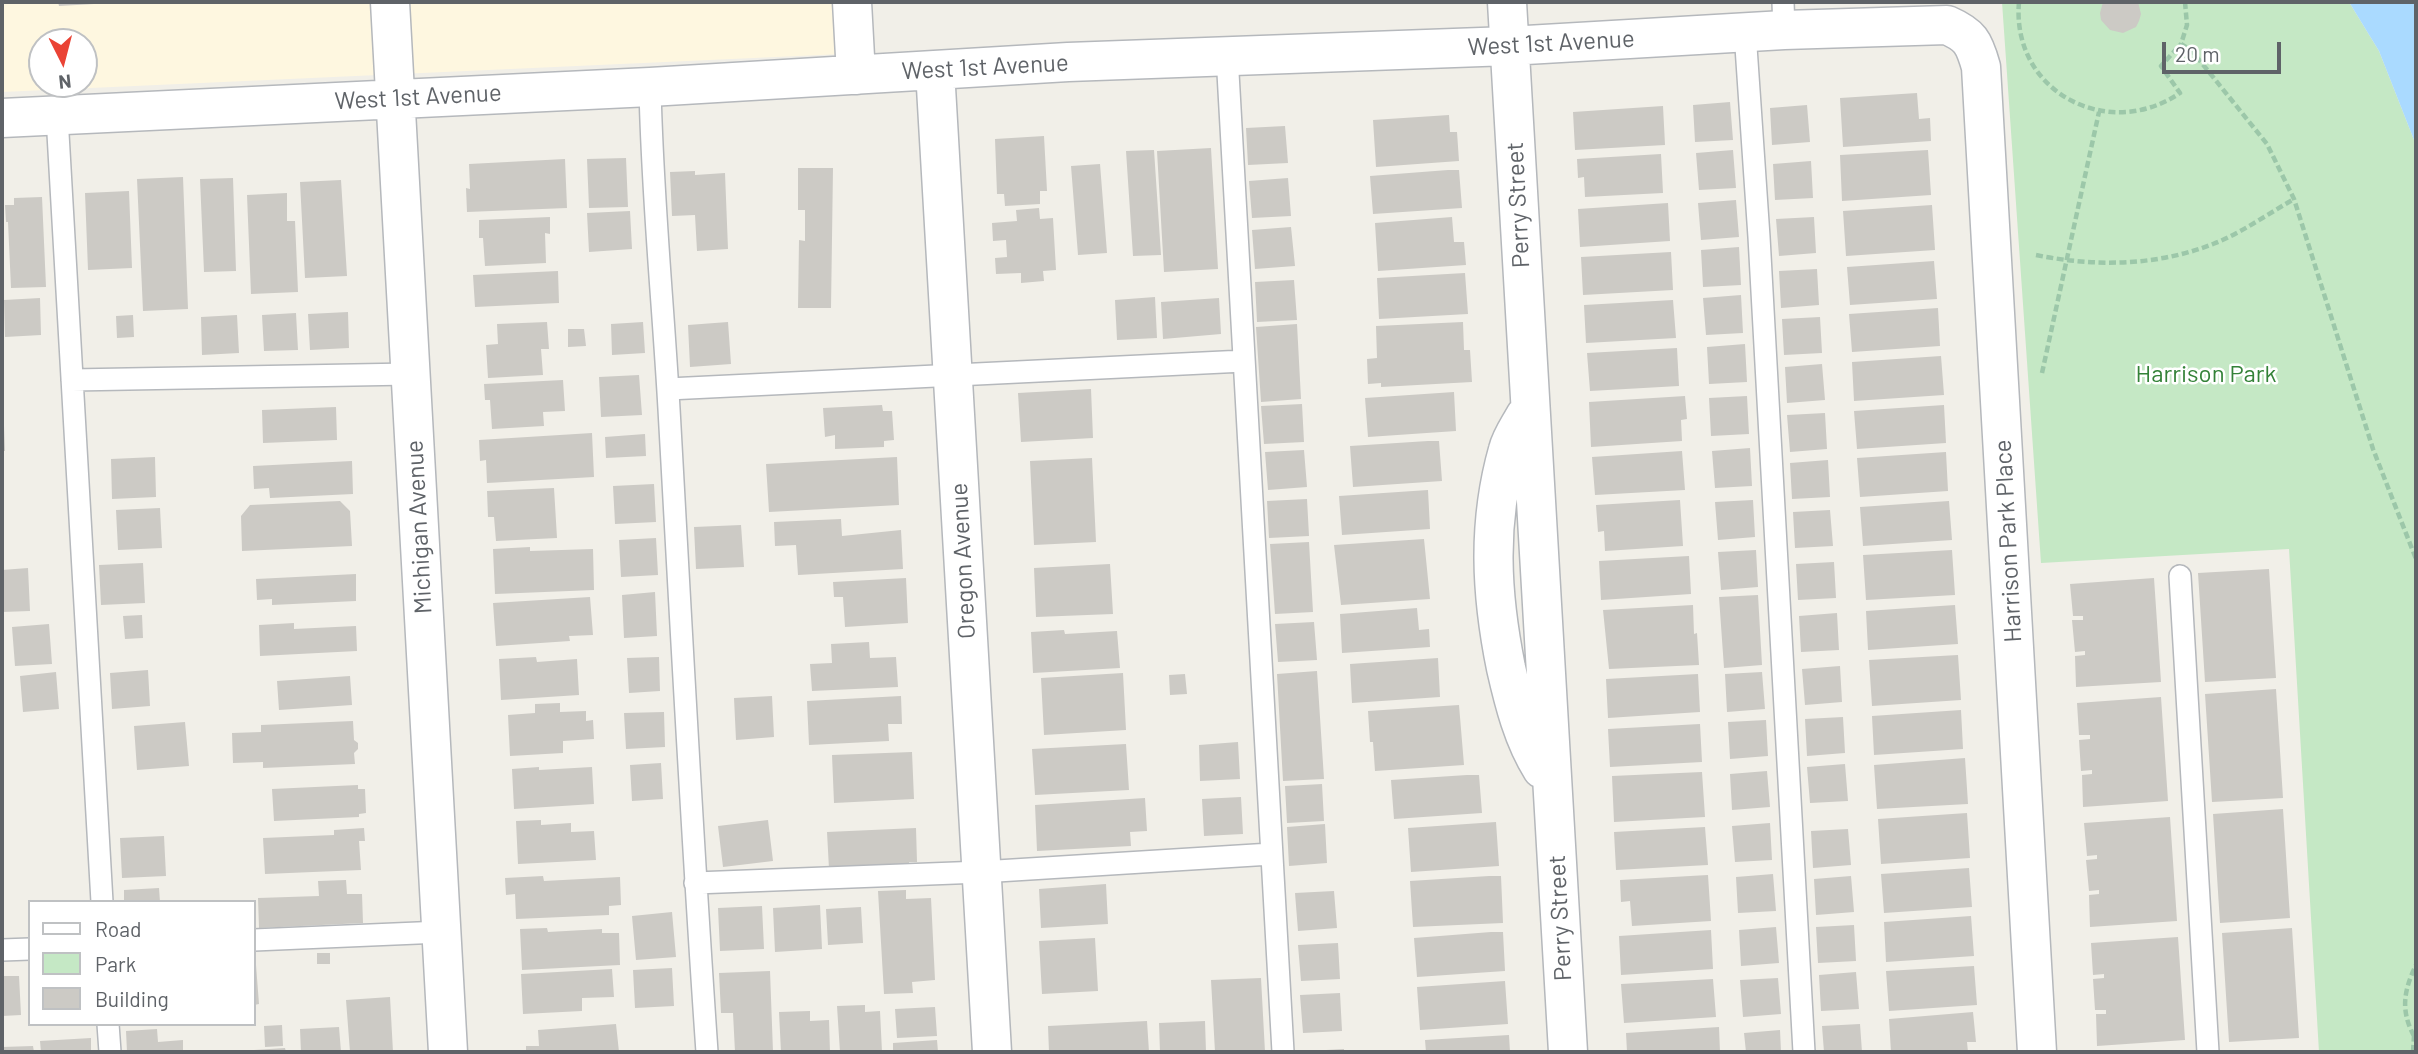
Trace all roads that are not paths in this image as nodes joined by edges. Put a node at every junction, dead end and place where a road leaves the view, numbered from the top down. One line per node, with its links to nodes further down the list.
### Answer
1 (390, 2): 12 (street, Michigan Avenue)
2 (852, 2): 10 (street)
3 (1507, 2): 7 (street, Perry Street)
4 (1783, 16): 5 (street, West 1st Avenue); 6 (street, West 1st Avenue)
5 (1745, 32): 7 (street, West 1st Avenue); 36 (lane)
6 (1966, 33): 37 (street, Harrison Park Place)
7 (1509, 46): 8 (street, West 1st Avenue); 35 (street, Perry Street)
8 (1227, 55): 9 (street, West 1st Avenue); 15 (lane)
9 (935, 70): 10 (street, West 1st Avenue); 17 (street, Oregon Avenue)
10 (856, 75): 11 (street, West 1st Avenue)
11 (650, 87): 12 (street, West 1st Avenue); 19 (lane)
12 (396, 98): 13 (street, West 1st Avenue); 16 (street, Michigan Avenue)
13 (57, 116): 14 (street, West 1st Avenue); 18 (lane)
14 (2, 118)
15 (1244, 361): 17 (lane); 21 (lane)
16 (410, 374): 18 (lane); 25 (street, Michigan Avenue)
17 (953, 375): 19 (lane); 22 (street, Oregon Avenue)
18 (72, 380): 24 (lane)
19 (668, 389): 23 (lane)
20 (2179, 576): 38 (lane)
21 (1272, 855): 22 (lane); 34 (lane)
22 (981, 873): 23 (lane); 33 (street, Oregon Avenue)
23 (695, 883): 32 (lane)
24 (103, 900)
25 (442, 932): 26 (lane); 31 (street, Michigan Avenue)
26 (256, 940)
27 (28, 949): 28 (lane)
28 (2, 950)
29 (108, 1026): 30 (lane)
30 (110, 1052)
31 (448, 1052)
32 (707, 1052)
33 (992, 1052)
34 (1283, 1052)
35 (1568, 1052)
36 (1804, 1052)
37 (2037, 1052)
38 (2208, 1052)

